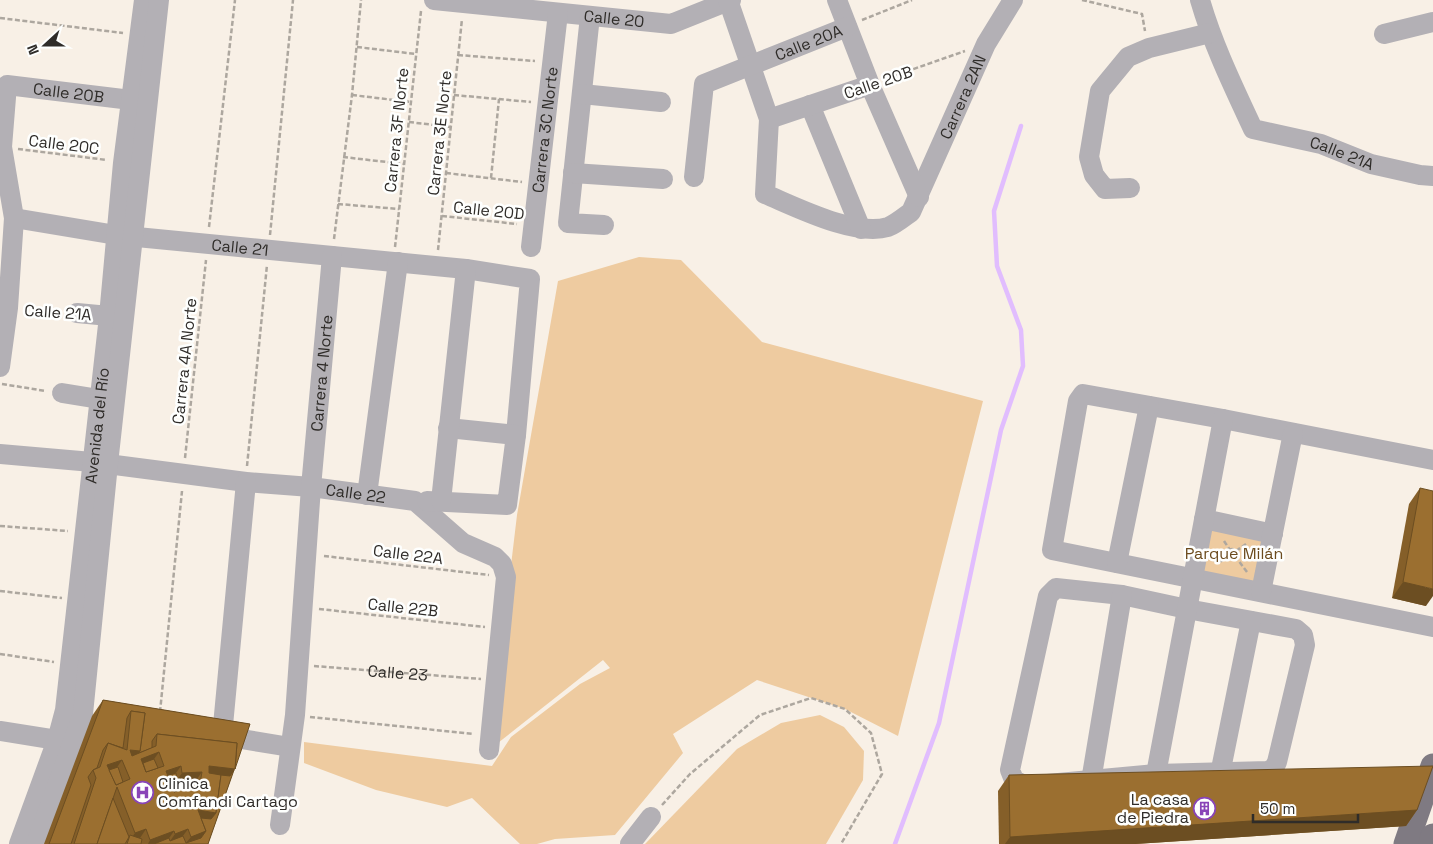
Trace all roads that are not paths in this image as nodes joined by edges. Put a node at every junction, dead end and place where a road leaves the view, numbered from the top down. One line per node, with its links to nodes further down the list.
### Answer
1 (144, 0): 18 (street, Avenida del Río)
2 (159, 0): 31 (street, Avenida del Río)
3 (729, 0): 10 (street, Calle 20); 15 (street)
4 (837, 0): 12 (street)
5 (1013, 0): 27 (street, Carrera 2AN)
6 (1200, 0): 13 (street)
7 (487, 3): 8 (street, Calle 20); 9 (street, Calle 20)
8 (428, 5)
9 (558, 13): 10 (street, Calle 20); 32 (street, Carrera 3C Norte)
10 (590, 16): 17 (street)
11 (1433, 22): 14 (street)
12 (847, 27): 15 (street, Calle 20A); 16 (street)
13 (1210, 33): 23 (street, Calle 21A); 26 (street)
14 (1384, 34)
15 (752, 66): 21 (street); 24 (street, Calle 20A)
16 (870, 84): 20 (street, Calle 20B); 27 (street)
17 (582, 94): 19 (street); 22 (street)
18 (131, 100): 28 (street, Calle 20B); 31 (street, Avenida del Río)
19 (661, 102)
20 (810, 105): 21 (street, Calle 20B); 30 (street)
21 (769, 119): 30 (street, Carrera 2AN)
22 (574, 173): 25 (street); 29 (street)
23 (1433, 176)
24 (694, 177)
25 (663, 179)
26 (1130, 188)
27 (919, 197): 30 (street, Carrera 2AN)
28 (14, 218): 31 (street, Calle 21); 38 (street)
29 (604, 224)
30 (862, 229)
31 (125, 235): 33 (street, Calle 21); 37 (street, Avenida del Río); 48 (street, Avenida del Río)
32 (531, 247)
33 (332, 256): 34 (street, Calle 21); 50 (street, Carrera 4 Norte)
34 (396, 262): 35 (street, Calle 21); 51 (street)
35 (466, 269): 43 (street); 45 (street, Calle 21)
36 (77, 313): 37 (street, Calle 21A)
37 (109, 316): 40 (street, Avenida del Río)
38 (0, 367)
39 (62, 393): 40 (street)
40 (99, 399): 48 (street, Avenida del Río)
41 (1149, 406): 42 (street); 56 (street); 56 (street)
42 (1223, 419): 44 (street); 54 (street)
43 (448, 428): 45 (street); 53 (street)
44 (1293, 433): 47 (street); 55 (street)
45 (516, 435): 53 (street, Calle 22)
46 (0, 454): 48 (street, Calle 22)
47 (1433, 460)
48 (100, 463): 49 (street, Calle 22); 63 (street, Avenida del Río); 63 (street, Avenida del Río)
49 (246, 482): 50 (street, Calle 22); 66 (street)
50 (311, 487): 51 (street, Calle 22); 69 (street, Carrera 4 Norte)
51 (367, 494): 52 (street, Calle 22)
52 (415, 501): 53 (street, Calle 22); 68 (street)
53 (441, 501)
54 (1204, 519): 55 (street); 57 (street)
55 (1273, 534): 58 (street)
56 (1117, 563): 57 (street)
57 (1193, 578): 58 (street); 60 (street)
58 (1261, 592): 62 (street)
59 (1122, 595): 60 (street); 73 (street); 73 (street)
60 (1187, 609): 61 (street); 71 (street)
61 (1251, 621): 72 (street); 72 (street)
62 (1433, 627)
63 (83, 714): 67 (street, Avenida del Río); 78 (street, Avenida del Río)
64 (0, 731): 67 (street)
65 (195, 732): 66 (street)
66 (222, 736): 69 (street)
67 (57, 740): 77 (street, Avenida del Río)
68 (489, 743)
69 (290, 747): 75 (street, Carrera 4 Norte)
70 (1433, 766): 80 (main road)
71 (1156, 774): 72 (street); 73 (street)
72 (1220, 774)
73 (1091, 781)
74 (651, 817): 79 (street)
75 (280, 825)
76 (1433, 836): 81 (main road)
77 (19, 844)
78 (36, 844)
79 (630, 844)
80 (1406, 844)
81 (1431, 844)

